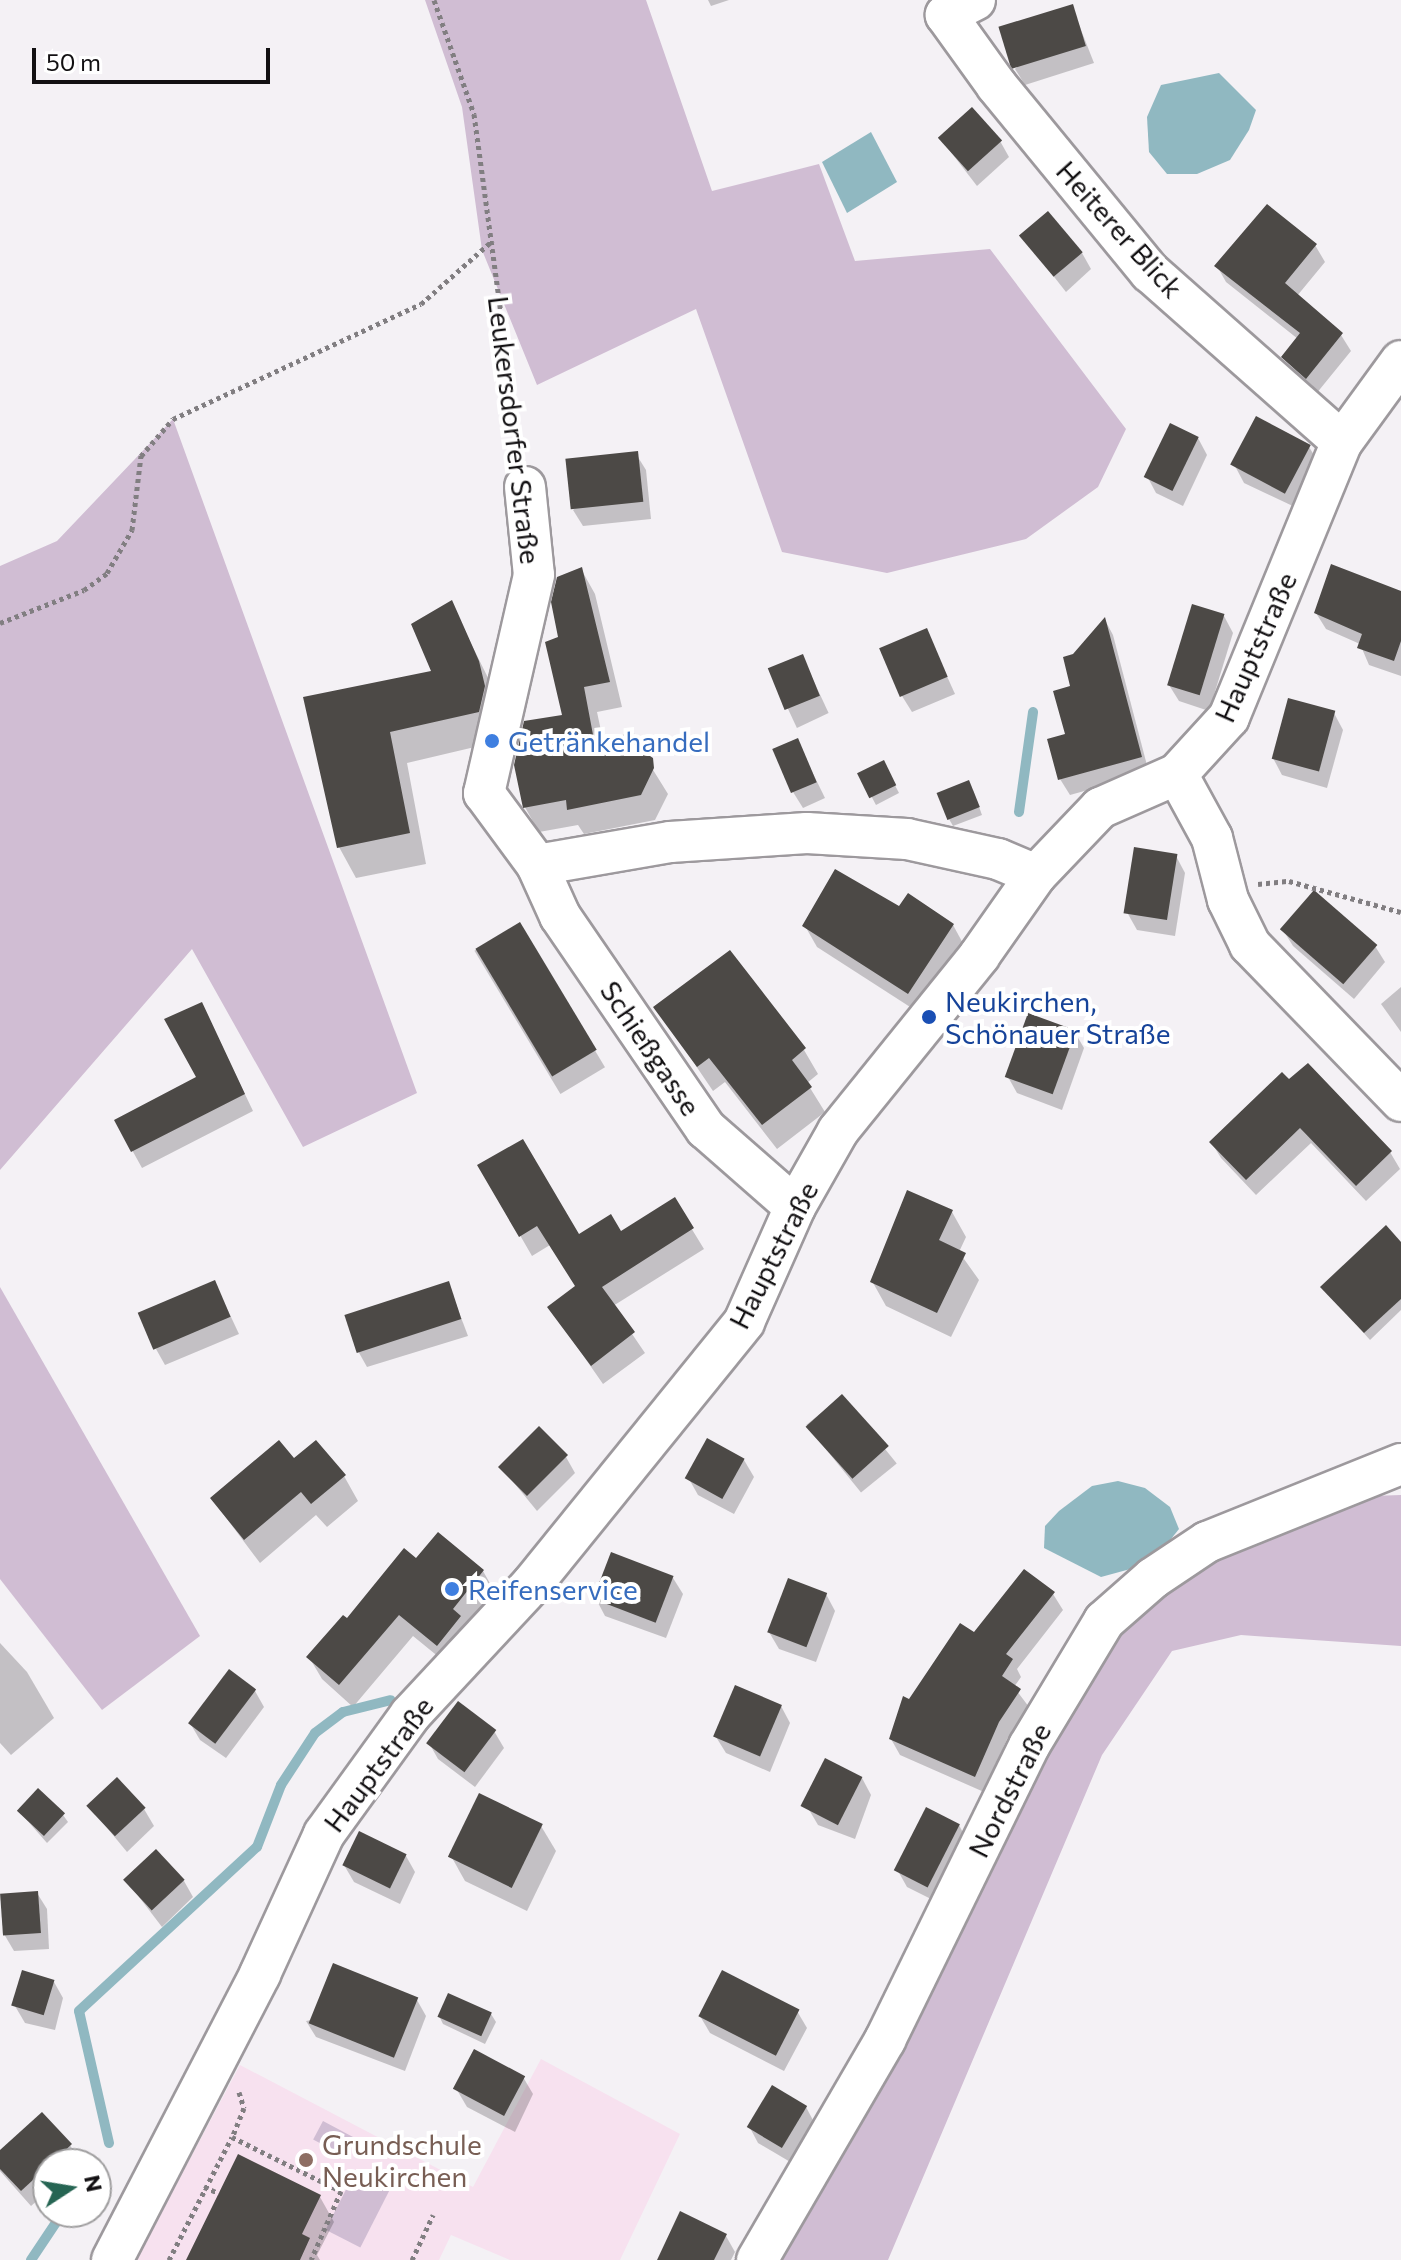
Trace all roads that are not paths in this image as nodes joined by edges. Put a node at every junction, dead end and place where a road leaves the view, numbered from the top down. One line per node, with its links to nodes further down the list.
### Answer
1 (975, 0): 3 (street, Heiterer Blick)
2 (1401, 361): 3 (street, Hauptstraße)
3 (1342, 442): 5 (street, Hauptstraße)
4 (525, 487): 6 (street, Leukersdorfer Straße)
5 (1177, 774): 7 (street, Hauptstraße); 8 (street)
6 (537, 865): 7 (street); 9 (street, Schießgasse)
7 (1036, 875): 9 (street, Hauptstraße)
8 (1401, 1101)
9 (795, 1207): 11 (street, Hauptstraße)
10 (1401, 1464): 12 (street, Nordstraße)
11 (112, 2260)
12 (757, 2260)

